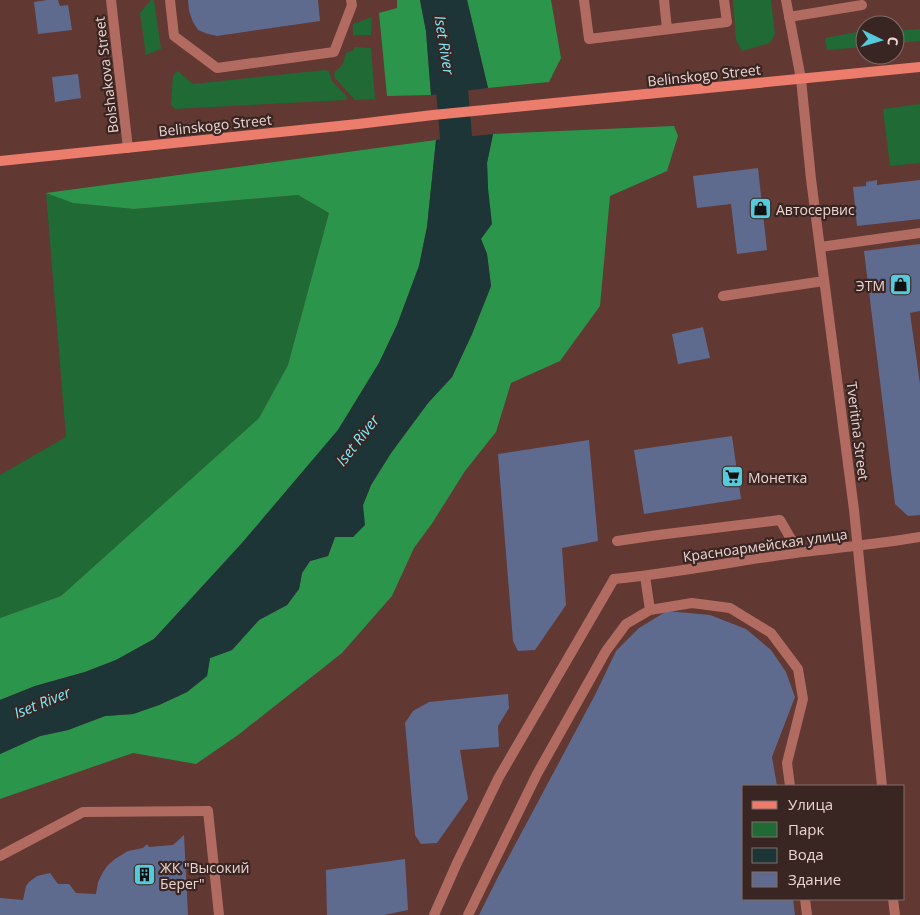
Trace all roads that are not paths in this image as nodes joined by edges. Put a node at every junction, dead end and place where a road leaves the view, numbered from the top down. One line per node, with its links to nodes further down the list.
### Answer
1 (111, 0): 13 (street, Bolshakova Street)
2 (170, 0): 3 (street)
3 (351, 0)
4 (584, 0): 10 (street)
5 (664, 0): 10 (street)
6 (724, 0): 10 (street)
7 (786, 0): 9 (street, Tveritina Street)
8 (862, 5): 9 (street)
9 (789, 17): 12 (street, Tveritina Street)
10 (667, 29)
11 (920, 67): 12 (main road, Belinskogo Street)
12 (801, 79): 13 (main road, Belinskogo Street); 16 (street, Tveritina Street)
13 (128, 148): 14 (main road, Belinskogo Street)
14 (0, 161)
15 (920, 233): 16 (street)
16 (820, 247): 17 (street, Tveritina Street)
17 (824, 281): 18 (street); 21 (street, Tveritina Street)
18 (723, 296)
19 (920, 537): 21 (street, Красноармейская улица)
20 (618, 541): 22 (street)
21 (857, 546): 22 (street, Красноармейская улица); 26 (street, Tveritina Street)
22 (795, 553): 23 (street, Красноармейская улица)
23 (644, 576): 24 (street); 31 (street, Красноармейская улица)
24 (650, 610): 25 (street); 32 (street)
25 (790, 785)
26 (882, 785)
27 (0, 856): 30 (street)
28 (805, 900): 33 (street)
29 (893, 900): 34 (street)
30 (219, 915)
31 (434, 915)
32 (468, 915)
33 (807, 915)
34 (895, 915)

